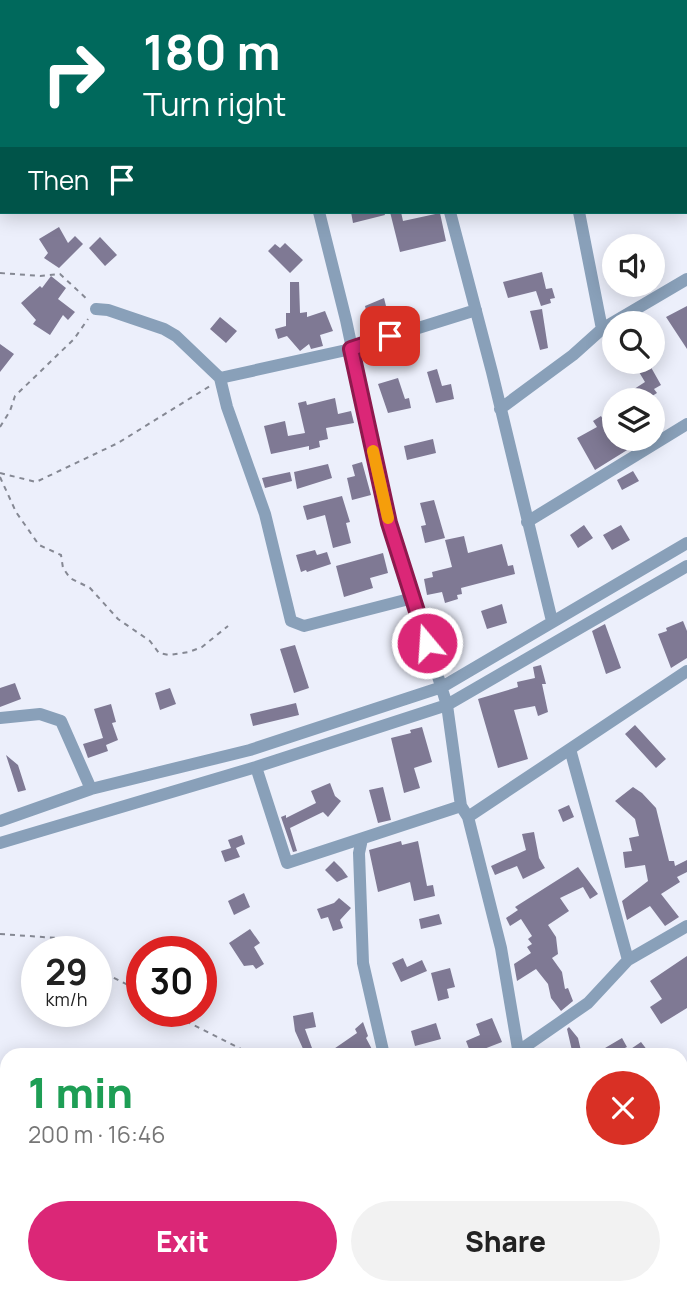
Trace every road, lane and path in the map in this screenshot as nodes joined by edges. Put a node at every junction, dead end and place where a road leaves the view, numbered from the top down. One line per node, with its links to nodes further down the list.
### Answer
1 (319, 214): 10 (street)
2 (451, 214): 7 (street)
3 (579, 214): 9 (street)
4 (0, 273): 6 (path)
5 (687, 279): 8 (street)
6 (96, 309): 11 (street); 14 (path)
7 (476, 310): 10 (street); 12 (street)
8 (633, 311)
9 (602, 329): 12 (street)
10 (351, 349): 11 (street); 20 (street)
11 (220, 378): 15 (path); 20 (street)
12 (500, 409): 17 (street)
13 (687, 424): 17 (street)
14 (0, 427)
15 (0, 473)
16 (0, 477): 22 (path)
17 (527, 522): 21 (street)
18 (687, 544): 21 (street)
19 (687, 566): 25 (street)
20 (413, 598): 24 (street)
21 (552, 621): 24 (street)
22 (228, 626)
23 (687, 671): 27 (street)
24 (442, 687): 25 (street); 29 (street)
25 (447, 705): 28 (street); 30 (street)
26 (0, 718): 29 (street)
27 (570, 749): 30 (street); 37 (street)
28 (256, 767): 32 (street); 33 (street)
29 (91, 789): 31 (street)
30 (465, 811): 32 (street); 41 (street)
31 (0, 821)
32 (362, 839): 40 (street)
33 (0, 843)
34 (687, 926): 37 (street)
35 (0, 934): 36 (path)
36 (28, 936)
37 (628, 960): 42 (street)
38 (198, 1027): 39 (path)
39 (239, 1048)
40 (382, 1048)
41 (516, 1048)
42 (525, 1048)

